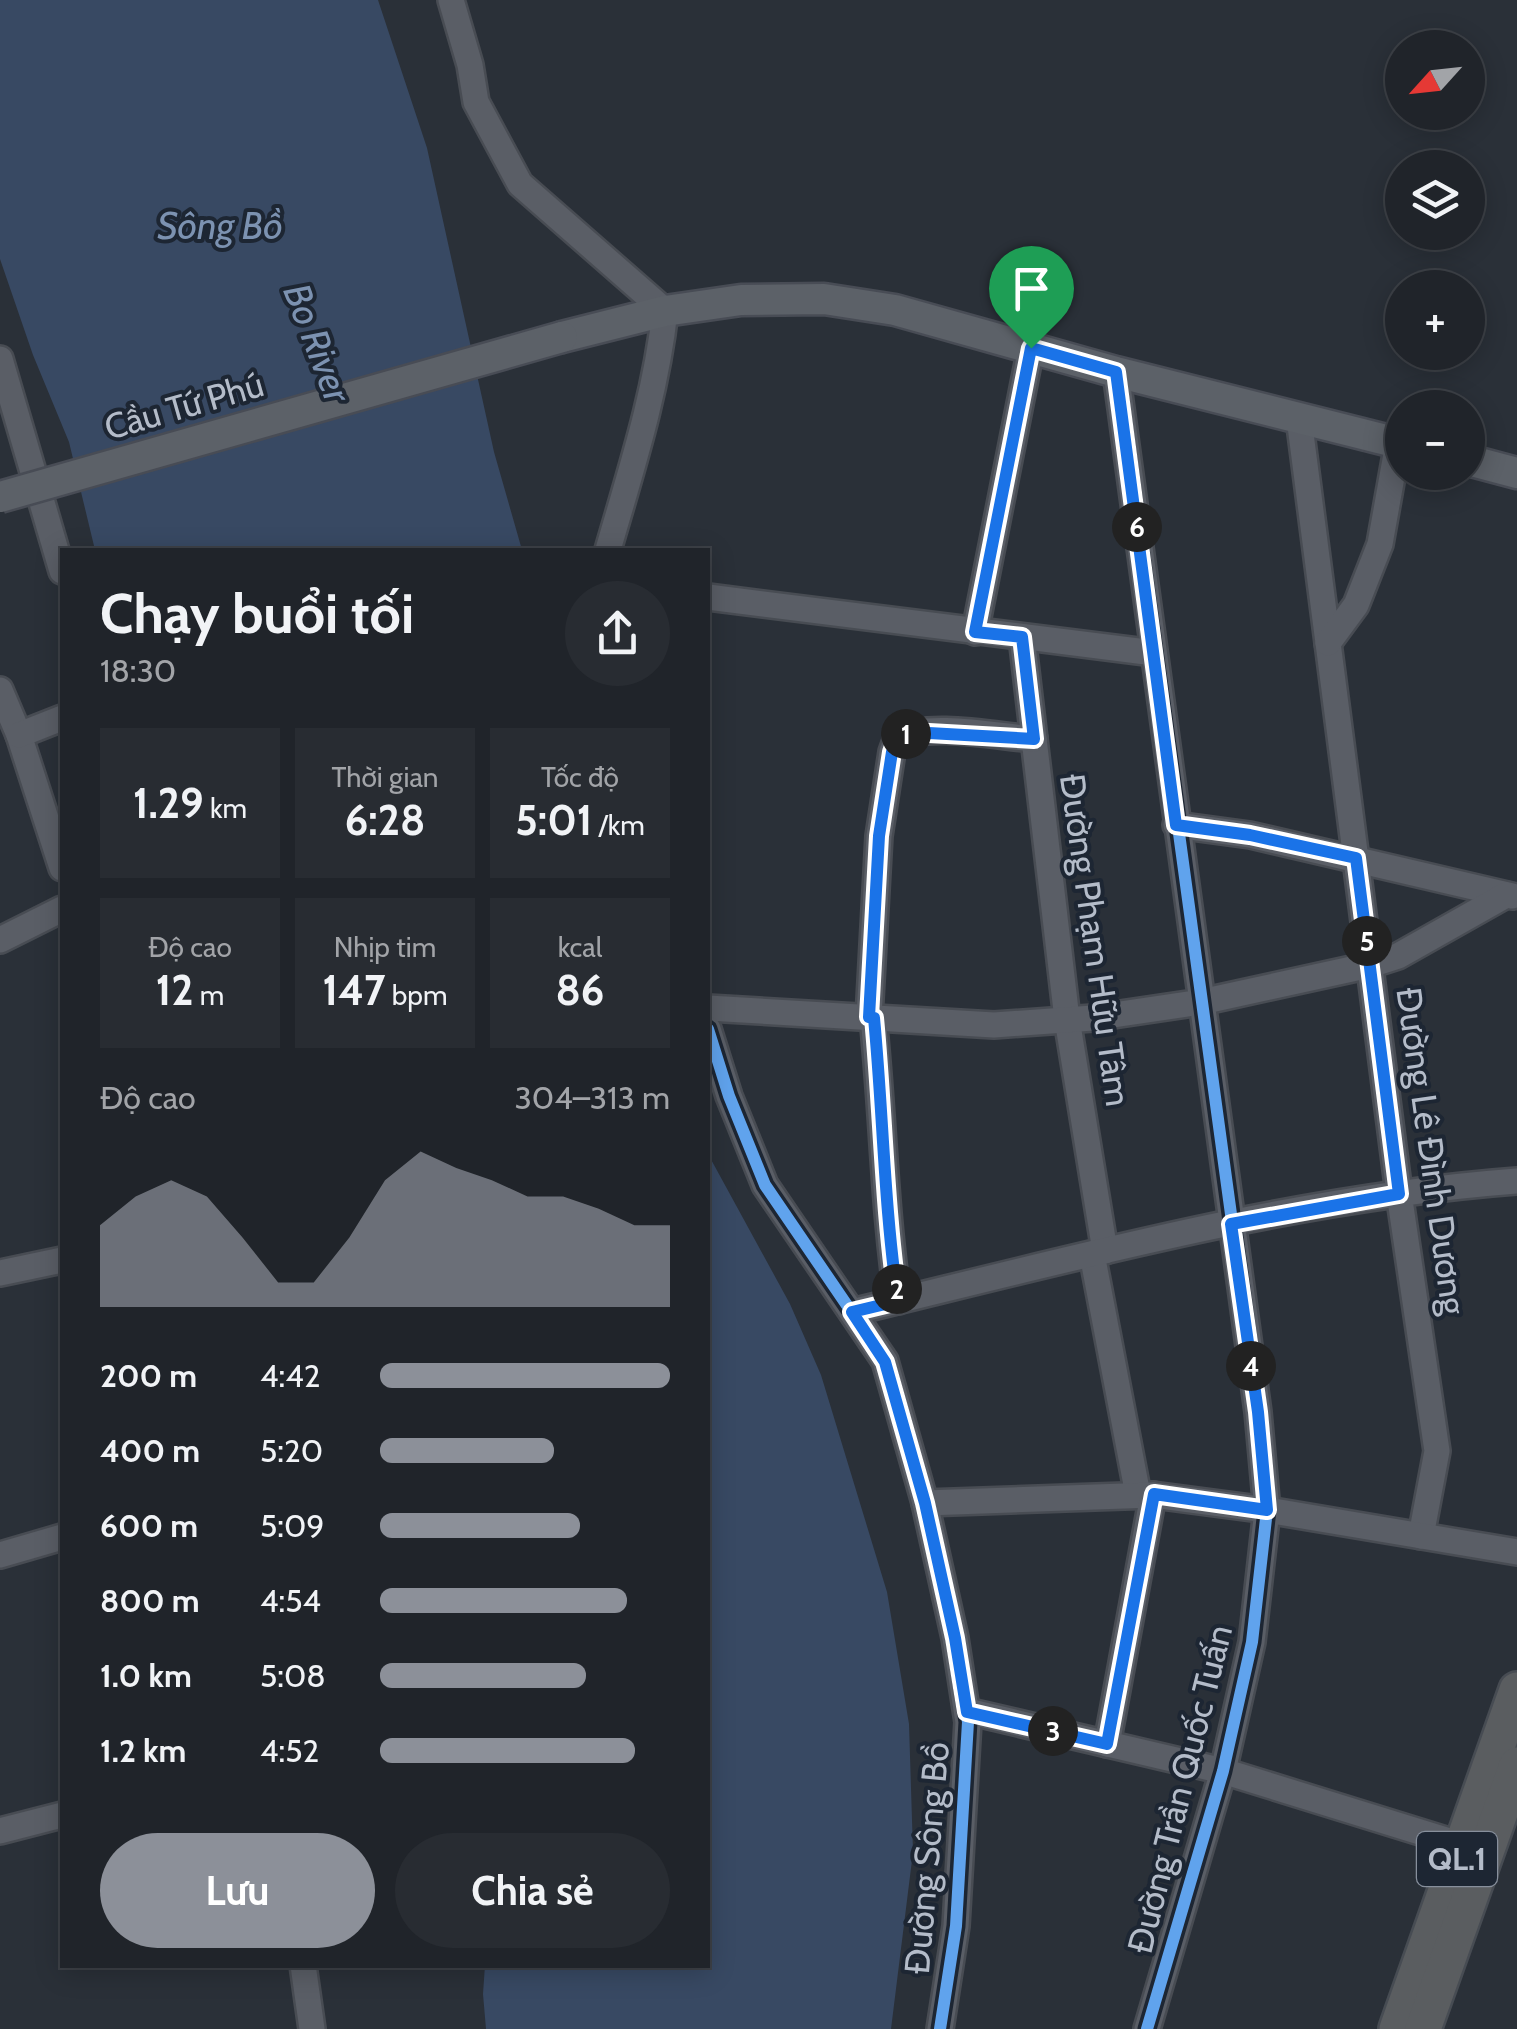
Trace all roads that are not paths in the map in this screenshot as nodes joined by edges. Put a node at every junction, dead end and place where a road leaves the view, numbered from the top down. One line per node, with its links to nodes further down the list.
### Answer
1 (451, 0): 2 (street)
2 (665, 311): 3 (main road, Cầu Tứ Phú); 11 (main road, Cầu Tứ Phú, bridge); 12 (street)
3 (1031, 348): 5 (main road, Cầu Tứ Phú); 15 (street)
4 (0, 359): 13 (street)
5 (1116, 372): 6 (main road, Cầu Tứ Phú); 18 (street, Đường Trần Quốc Tuấn)
6 (1298, 418): 7 (main road, Cầu Tứ Phú); 17 (street, Đường Lê Đình Dương)
7 (1385, 439)
8 (1485, 465): 9 (main road)
9 (1517, 473)
10 (1391, 490): 17 (street)
11 (0, 497)
12 (609, 548)
13 (60, 564)
14 (710, 597): 15 (street)
15 (975, 632): 16 (street)
16 (1022, 637): 18 (street); 22 (street, Đường Phạm Hữu Tâm)
17 (1328, 643): 24 (street, Đường Lê Đình Dương)
18 (1154, 653): 23 (street, Đường Trần Quốc Tuấn)
19 (0, 690): 21 (street)
20 (60, 719): 21 (street)
21 (11, 731): 25 (street)
22 (1034, 739): 32 (street); 33 (street, Đường Phạm Hữu Tâm)
23 (1176, 825): 24 (street); 30 (street, Đường Trần Quốc Tuấn)
24 (1356, 858): 26 (street); 29 (street, Đường Lê Đình Dương)
25 (60, 863)
26 (1512, 896): 29 (street)
27 (60, 911): 28 (street)
28 (0, 940)
29 (1370, 965): 30 (street); 36 (street, Đường Lê Đình Dương)
30 (1201, 1002): 33 (street); 37 (street, Đường Trần Quốc Tuấn)
31 (710, 1008): 32 (street)
32 (871, 1017): 33 (street); 41 (street)
33 (1067, 1019): 38 (street, Đường Phạm Hữu Tâm)
34 (710, 1036): 42 (street, Đường Sông Bồ)
35 (1517, 1180): 36 (street)
36 (1399, 1194): 37 (street); 46 (street, Đường Lê Đình Dương)
37 (1231, 1224): 38 (street); 45 (street, Đường Trần Quốc Tuấn)
38 (1099, 1253): 41 (street); 43 (street, Đường Phạm Hữu Tâm)
39 (60, 1260): 40 (street)
40 (0, 1273)
41 (898, 1301): 42 (street)
42 (852, 1312): 44 (street, Đường Sông Bồ)
43 (1146, 1495): 44 (street); 45 (street); 52 (street)
44 (925, 1503): 51 (street, Đường Sông Bồ)
45 (1267, 1510): 46 (street); 54 (street, Đường Trần Quốc Tuấn)
46 (1420, 1536): 48 (street)
47 (60, 1538): 49 (street)
48 (1517, 1552)
49 (0, 1555)
50 (1517, 1690): 57 (highway, QL.1)
51 (967, 1712): 52 (street); 60 (street, Đường Sông Bồ)
52 (1107, 1744): 54 (street)
53 (1517, 1765): 63 (highway, QL.1)
54 (1223, 1771): 57 (street); 61 (street, Đường Trần Quốc Tuấn)
55 (60, 1816): 56 (street)
56 (0, 1831)
57 (1462, 1845): 62 (highway, QL.1)
58 (303, 1968): 59 (street)
59 (312, 2029)
60 (940, 2029)
61 (1148, 2029)
62 (1397, 2029)
63 (1423, 2029)

